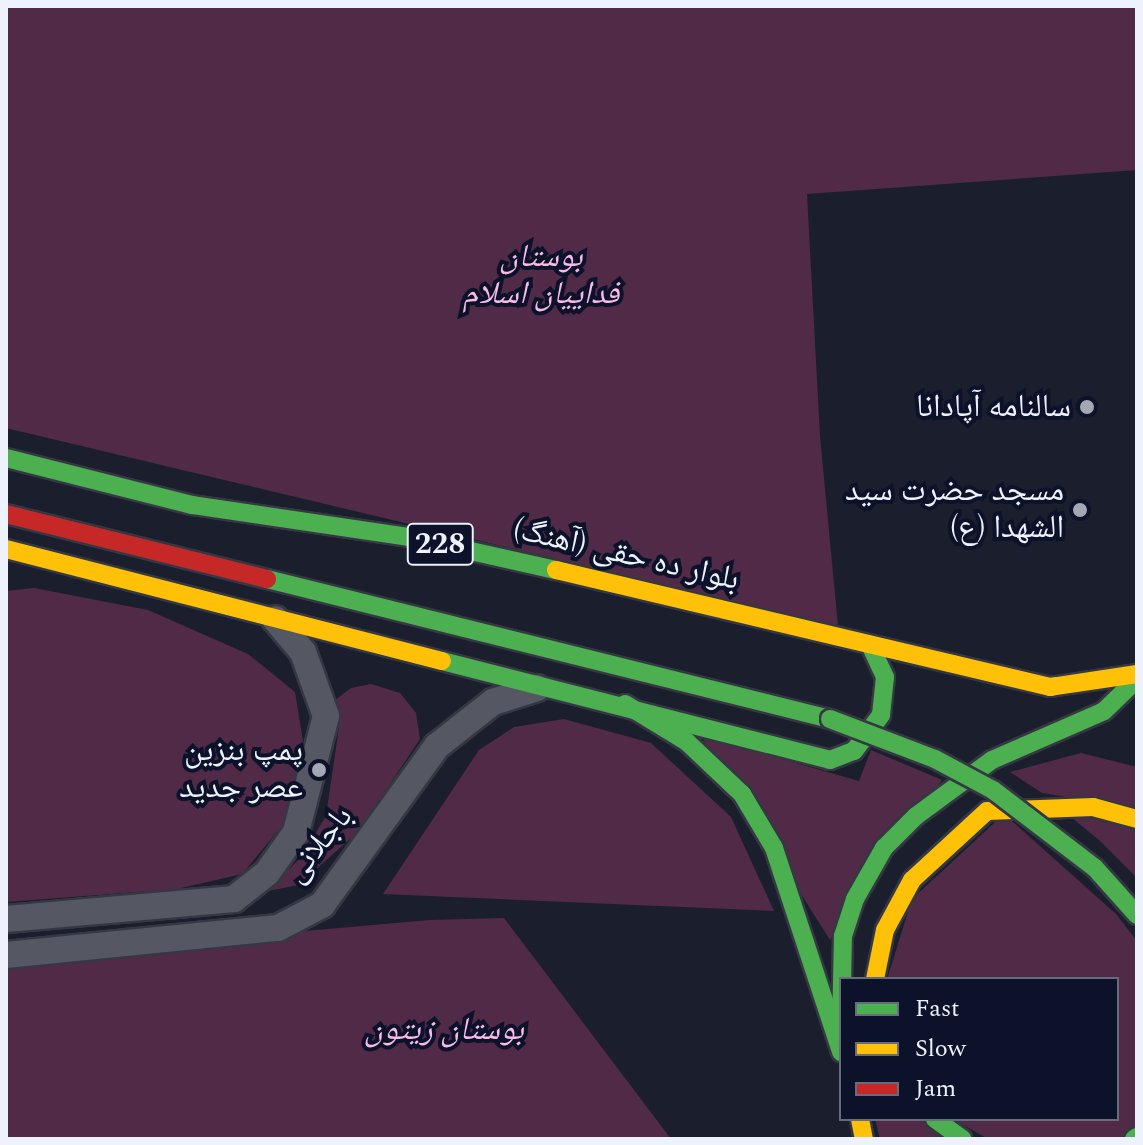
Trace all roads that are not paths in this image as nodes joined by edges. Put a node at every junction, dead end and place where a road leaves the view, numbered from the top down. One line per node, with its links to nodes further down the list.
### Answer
1 (6, 458): 7 (main road, بلوار ده حقی (آهنگ) / 228)
2 (6, 514): 12 (main road, 228, bridge)
3 (6, 549): 4 (main road)
4 (59, 563): 5 (street); 6 (main road)
5 (6, 565)
6 (275, 619): 9 (main road); 13 (street, باجلانی)
7 (870, 645): 8 (main road, بلوار ده حقی (آهنگ)); 10 (main road)
8 (1137, 676): 15 (main road)
9 (537, 688): 10 (main road); 14 (street, باجلانی)
10 (625, 704): 17 (main road)
11 (1137, 819): 16 (main road)
12 (1137, 915)
13 (6, 919)
14 (6, 955)
15 (842, 977)
16 (875, 977)
17 (839, 1045)
18 (938, 1121): 19 (main road)
19 (963, 1139)

